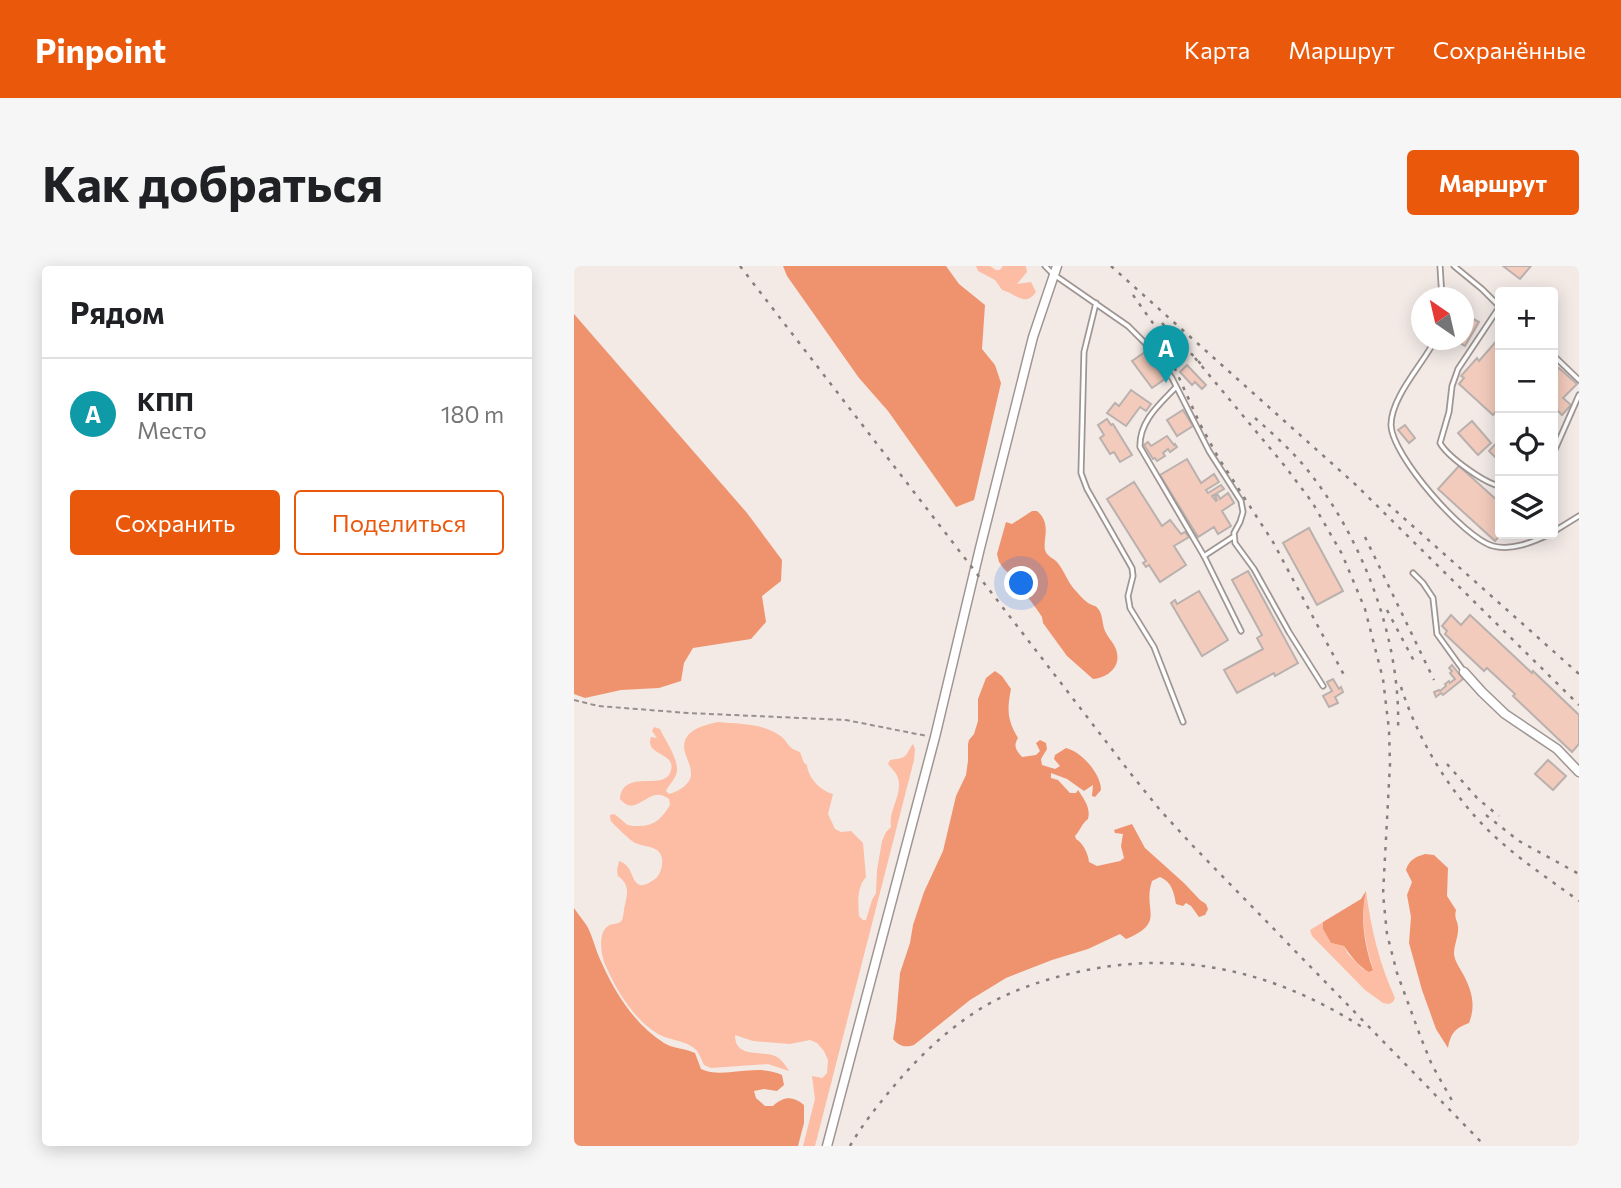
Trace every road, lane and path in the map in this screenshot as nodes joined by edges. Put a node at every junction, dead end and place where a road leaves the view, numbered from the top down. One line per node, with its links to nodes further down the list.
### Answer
1 (1045, 266): 5 (lane)
2 (1440, 266): 7 (lane)
3 (1454, 266): 6 (lane)
4 (1465, 266): 6 (lane)
5 (1055, 270): 9 (lane); 29 (street)
6 (1462, 272): 8 (lane)
7 (1441, 287)
8 (1495, 302)
9 (1096, 303): 14 (lane); 28 (lane)
10 (1495, 314): 17 (lane)
11 (1429, 350): 21 (lane)
12 (1558, 360): 13 (lane)
13 (1579, 380)
14 (1176, 387): 20 (lane); 22 (lane)
15 (1579, 395): 16 (lane)
16 (1558, 443)
17 (1495, 485)
18 (1579, 516): 19 (lane)
19 (1558, 529)
20 (1233, 537): 22 (lane); 26 (lane)
21 (1538, 539)
22 (1204, 556): 24 (lane)
23 (1413, 573): 25 (lane)
24 (1241, 631)
25 (1464, 672): 30 (street)
26 (1323, 686)
27 (574, 700): 29 (path)
28 (1183, 722)
29 (935, 737): 31 (street)
30 (1579, 772)
31 (827, 1146)

